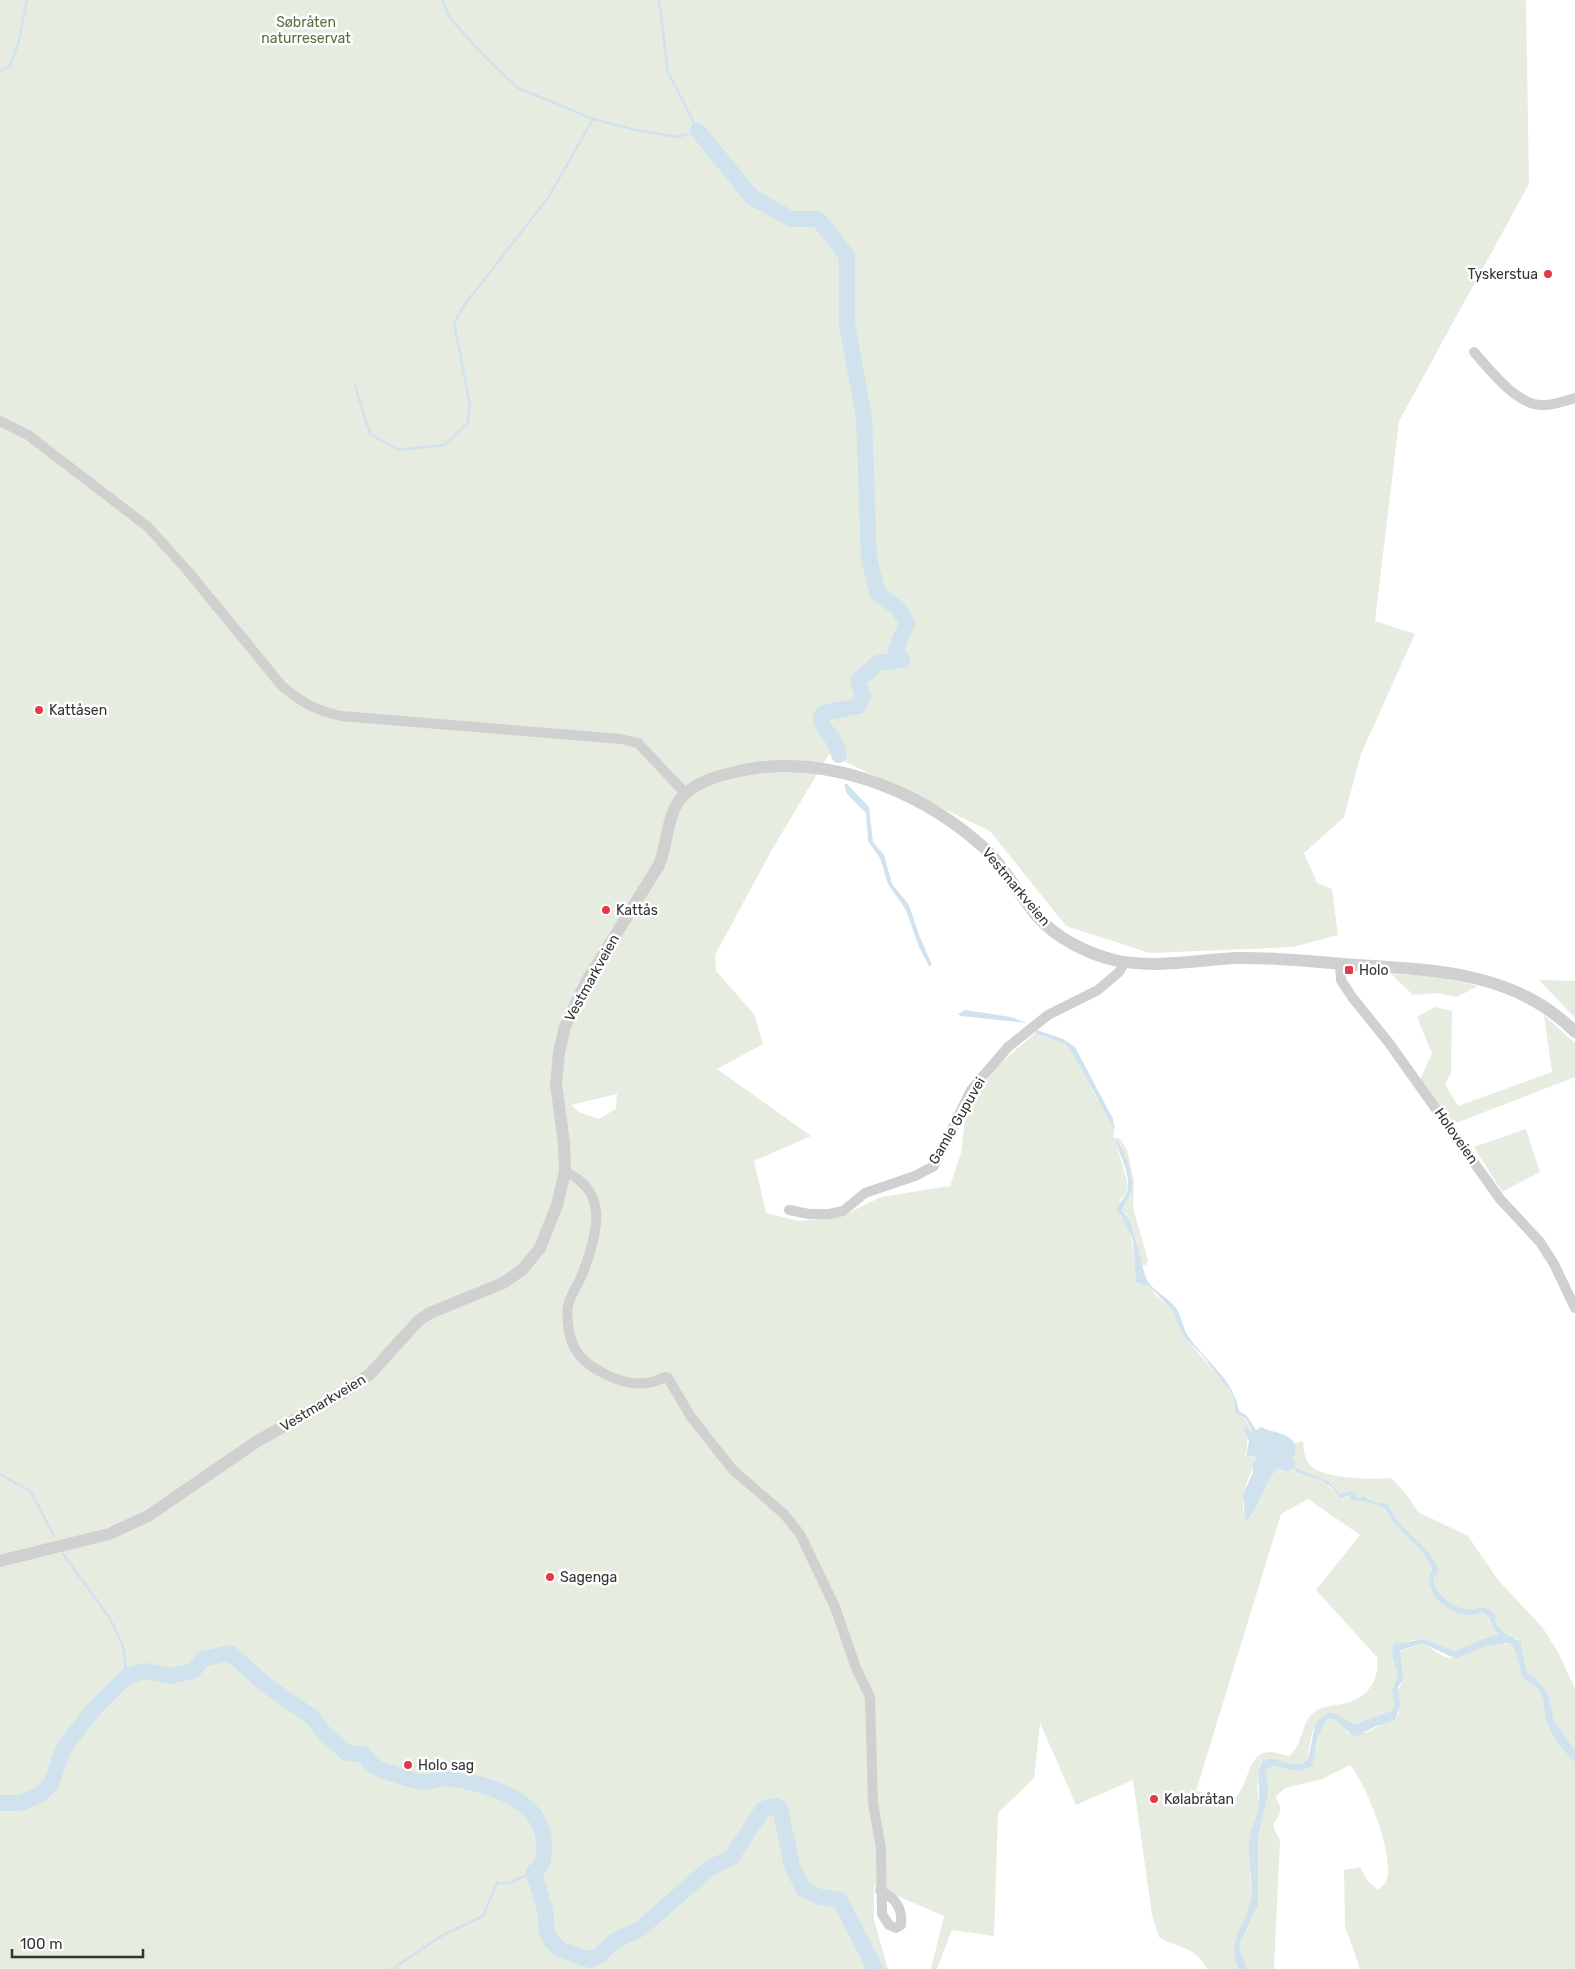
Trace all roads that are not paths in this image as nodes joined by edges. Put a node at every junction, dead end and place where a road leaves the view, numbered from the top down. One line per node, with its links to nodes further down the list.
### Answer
1 (1474, 352): 2 (street)
2 (1575, 398)
3 (0, 421): 4 (street)
4 (685, 793): 5 (street, Vestmarkveien); 8 (street, Vestmarkveien)
5 (1125, 962): 6 (street, Vestmarkveien); 9 (street, Gamle Gupuvei)
6 (1340, 964): 7 (street, Vestmarkveien); 10 (street, Holoveien)
7 (1575, 1032)
8 (565, 1172): 11 (street, Vestmarkveien); 12 (street)
9 (789, 1210)
10 (1575, 1308)
11 (0, 1560)
12 (880, 1890)

